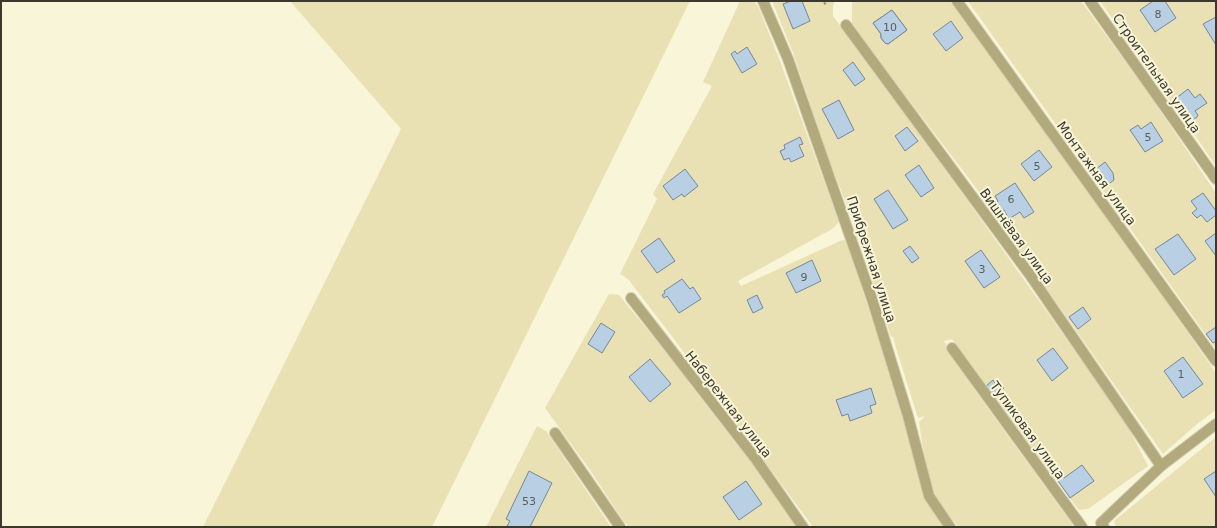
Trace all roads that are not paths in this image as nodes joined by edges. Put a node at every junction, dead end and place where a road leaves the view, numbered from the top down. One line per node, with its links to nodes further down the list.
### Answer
1 (763, 1): 15 (street, Прибрежная улица)
2 (957, 1): 8 (street, Монтажная улица)
3 (1090, 1): 5 (street, Строительная улица)
4 (846, 25): 11 (street, Вишнёвая улица)
5 (1216, 179)
6 (631, 298): 14 (street, Набережная улица)
7 (952, 348): 16 (street, Тупиковая улица)
8 (1216, 361)
9 (1216, 424): 11 (street)
10 (555, 433): 13 (street)
11 (1160, 466): 12 (street)
12 (1100, 526)
13 (620, 527)
14 (804, 527)
15 (950, 527)
16 (1082, 527)

